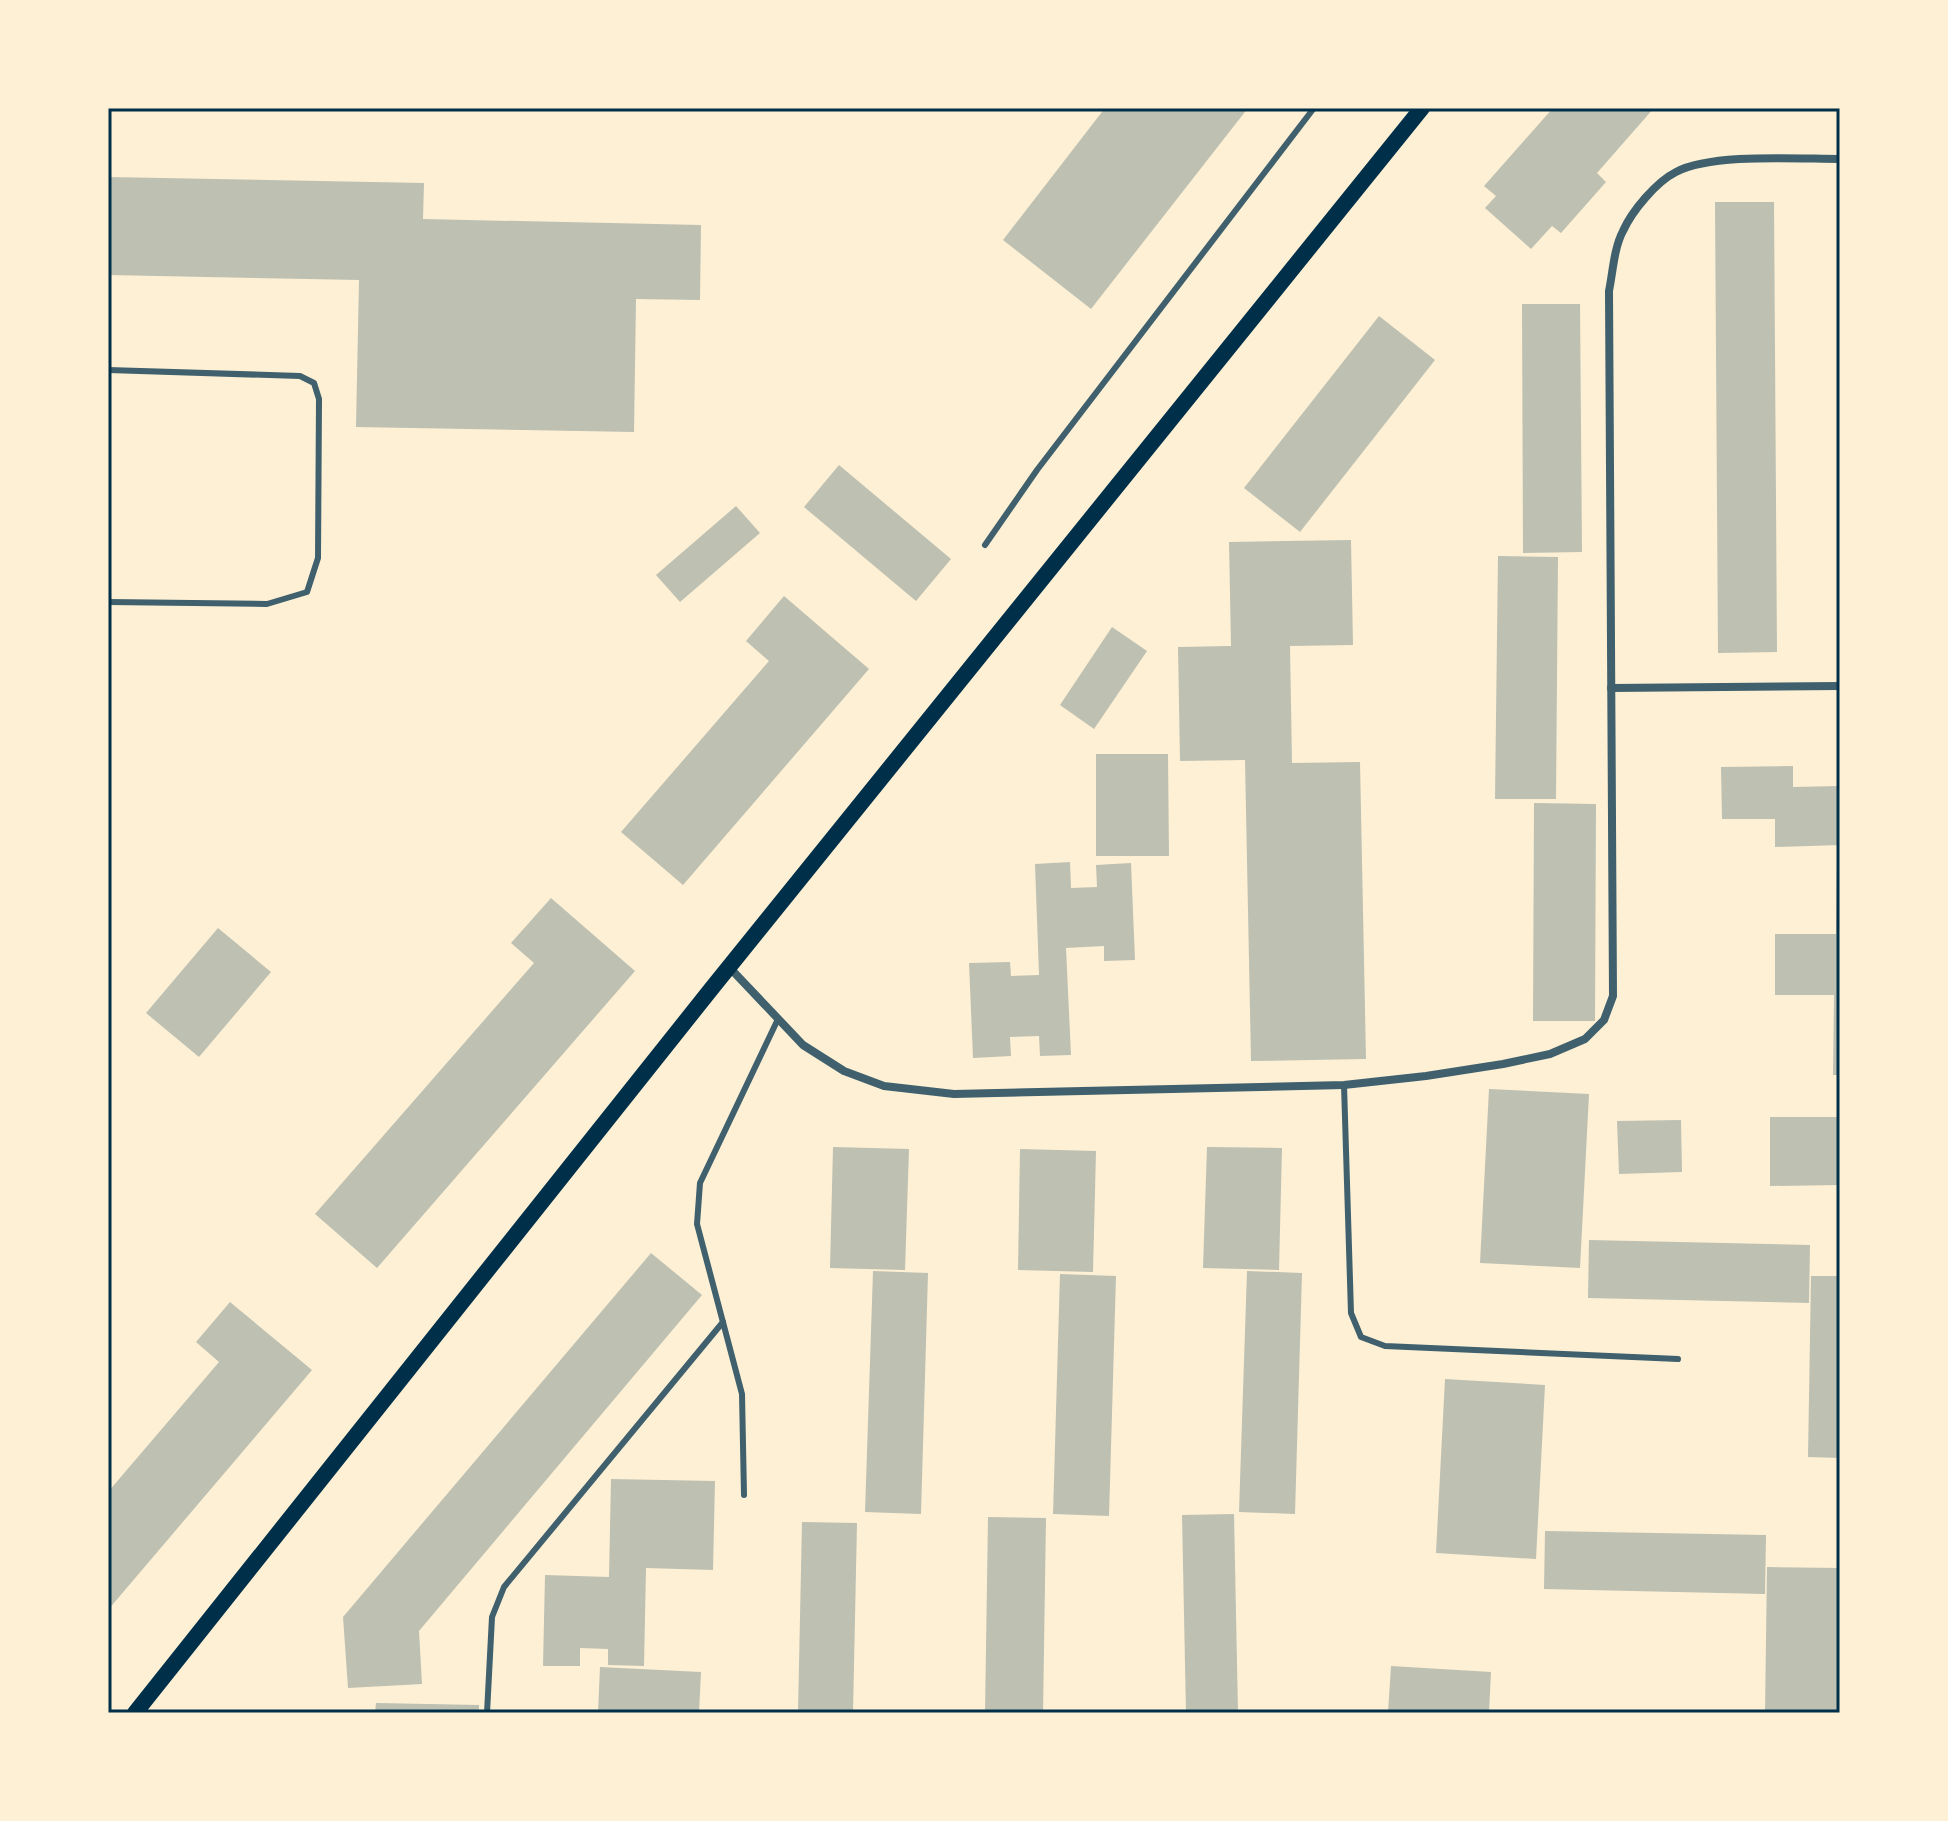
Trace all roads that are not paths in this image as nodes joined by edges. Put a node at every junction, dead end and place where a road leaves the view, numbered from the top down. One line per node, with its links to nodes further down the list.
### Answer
1 (1314, 108): 5 (lane)
2 (1422, 108): 9 (main road)
3 (1840, 159): 8 (street)
4 (108, 370): 6 (lane)
5 (985, 545)
6 (108, 602)
7 (1840, 686): 8 (street)
8 (1611, 688): 11 (street)
9 (728, 967): 10 (street); 15 (main road)
10 (778, 1019): 11 (street); 12 (lane)
11 (1344, 1085): 13 (lane)
12 (723, 1322): 14 (lane); 16 (lane)
13 (1678, 1359)
14 (744, 1495)
15 (135, 1713)
16 (487, 1713)

